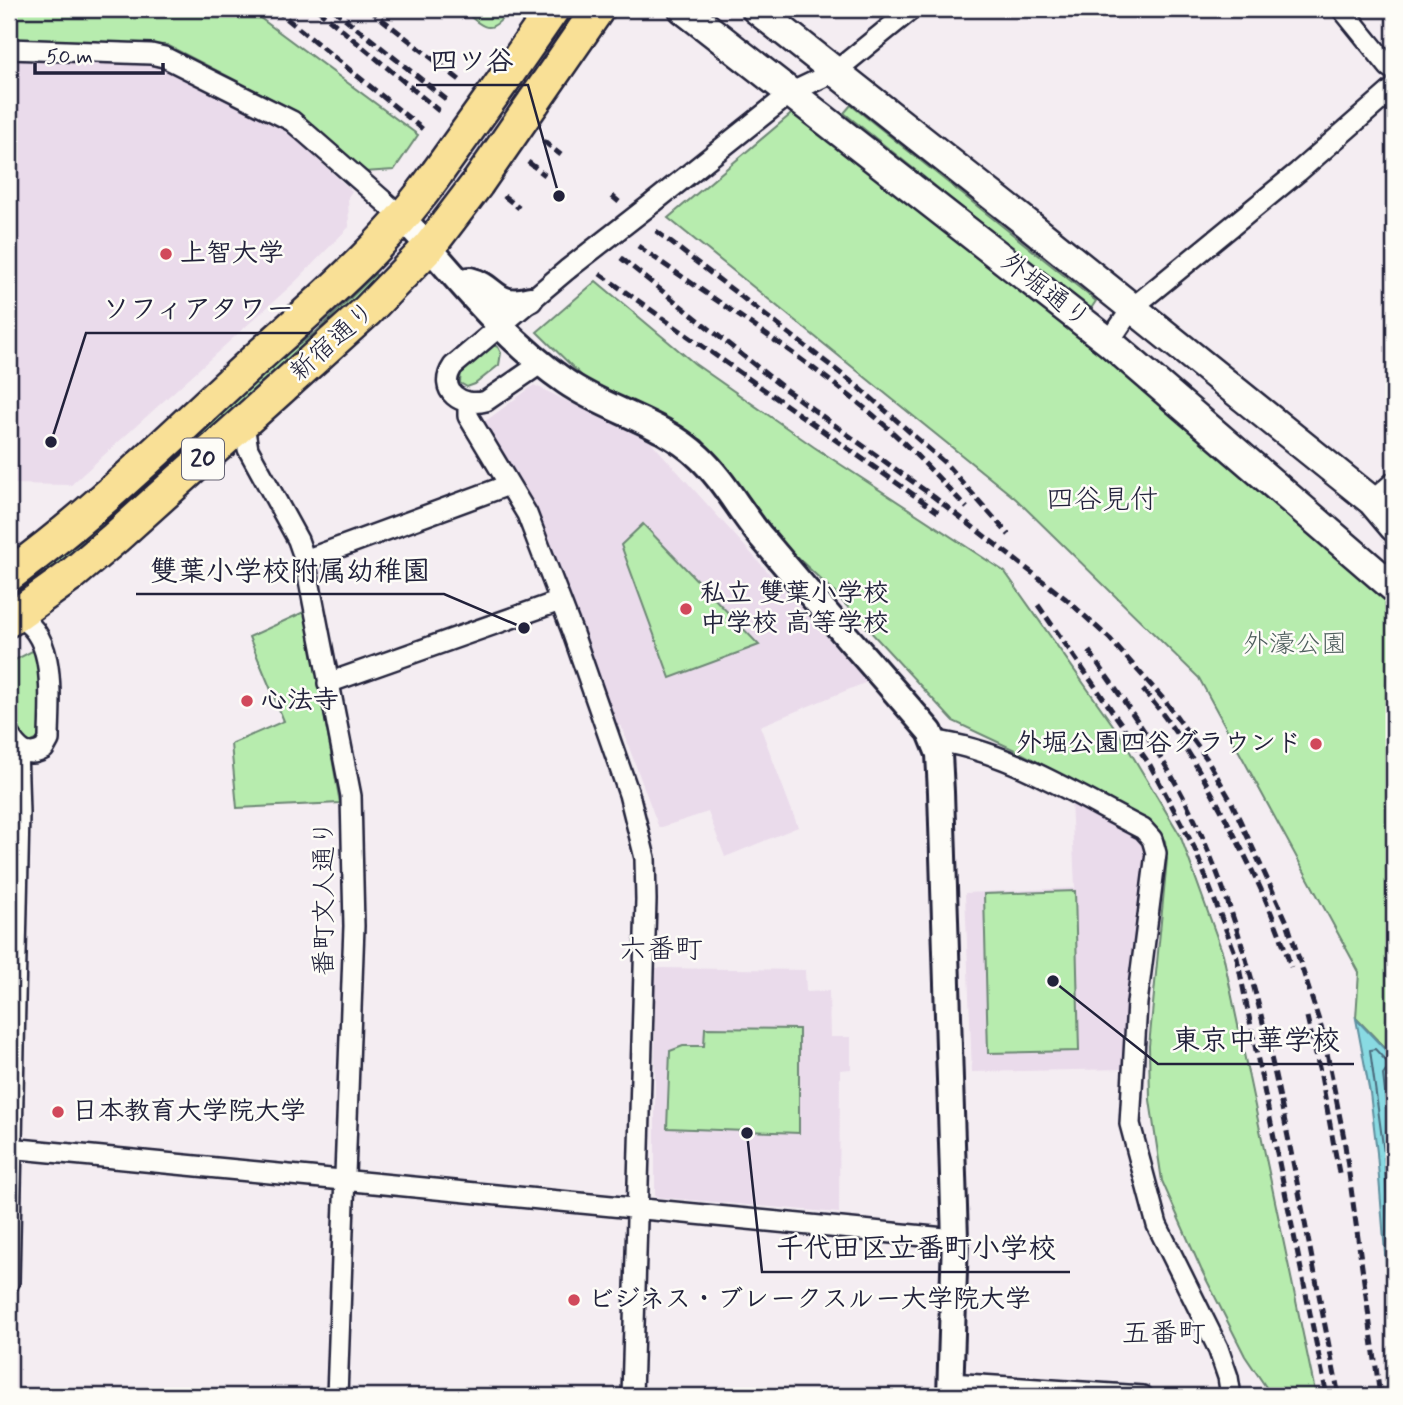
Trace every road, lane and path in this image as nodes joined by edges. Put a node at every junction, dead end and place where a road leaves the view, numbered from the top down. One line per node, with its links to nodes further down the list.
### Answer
1 (553, 9): 12 (highway, 新宿通り / 20, bridge)
2 (598, 9): 13 (highway, 新宿通り / 20, bridge)
3 (683, 9): 11 (main road, 外堀通り)
4 (756, 9): 9 (main road, 外堀通り)
5 (912, 9): 9 (street)
6 (1342, 9): 8 (street)
7 (9, 49): 12 (street)
8 (1394, 70)
9 (836, 71): 11 (street); 16 (main road, 外堀通り)
10 (1394, 88): 16 (street)
11 (792, 92): 15 (street, bridge); 18 (main road, 外堀通り)
12 (402, 217): 13 (street); 27 (highway, 新宿通り / 20)
13 (429, 247): 14 (street); 21 (highway, 新宿通り / 20)
14 (456, 277): 15 (street); 17 (street)
15 (530, 299): 17 (street)
16 (1132, 308): 18 (street); 24 (main road, 外堀通り)
17 (500, 325): 19 (street); 20 (street)
18 (1109, 342): 28 (main road, 外堀通り)
19 (540, 364): 20 (street); 33 (street)
20 (468, 403): 22 (street)
21 (248, 418): 26 (street, 番町文人通り); 30 (highway, 新宿通り / 20)
22 (506, 480): 26 (street); 29 (street)
23 (1394, 482): 24 (street)
24 (1372, 501): 25 (main road, 外堀通り)
25 (1394, 527)
26 (305, 560): 31 (street, 番町文人通り)
27 (9, 575)
28 (1394, 588)
29 (560, 601): 31 (street); 36 (street)
30 (12, 618): 32 (street)
31 (328, 683): 35 (street, 番町文人通り)
32 (13, 741): 34 (street)
33 (934, 741): 37 (street); 43 (street)
34 (10, 1148): 35 (street); 38 (street)
35 (345, 1181): 36 (street); 40 (street, 番町文人通り)
36 (638, 1208): 37 (street); 41 (street)
37 (955, 1239): 39 (street)
38 (9, 1282)
39 (950, 1390): 42 (street)
40 (337, 1396)
41 (632, 1396)
42 (1143, 1396)
43 (1231, 1396)

